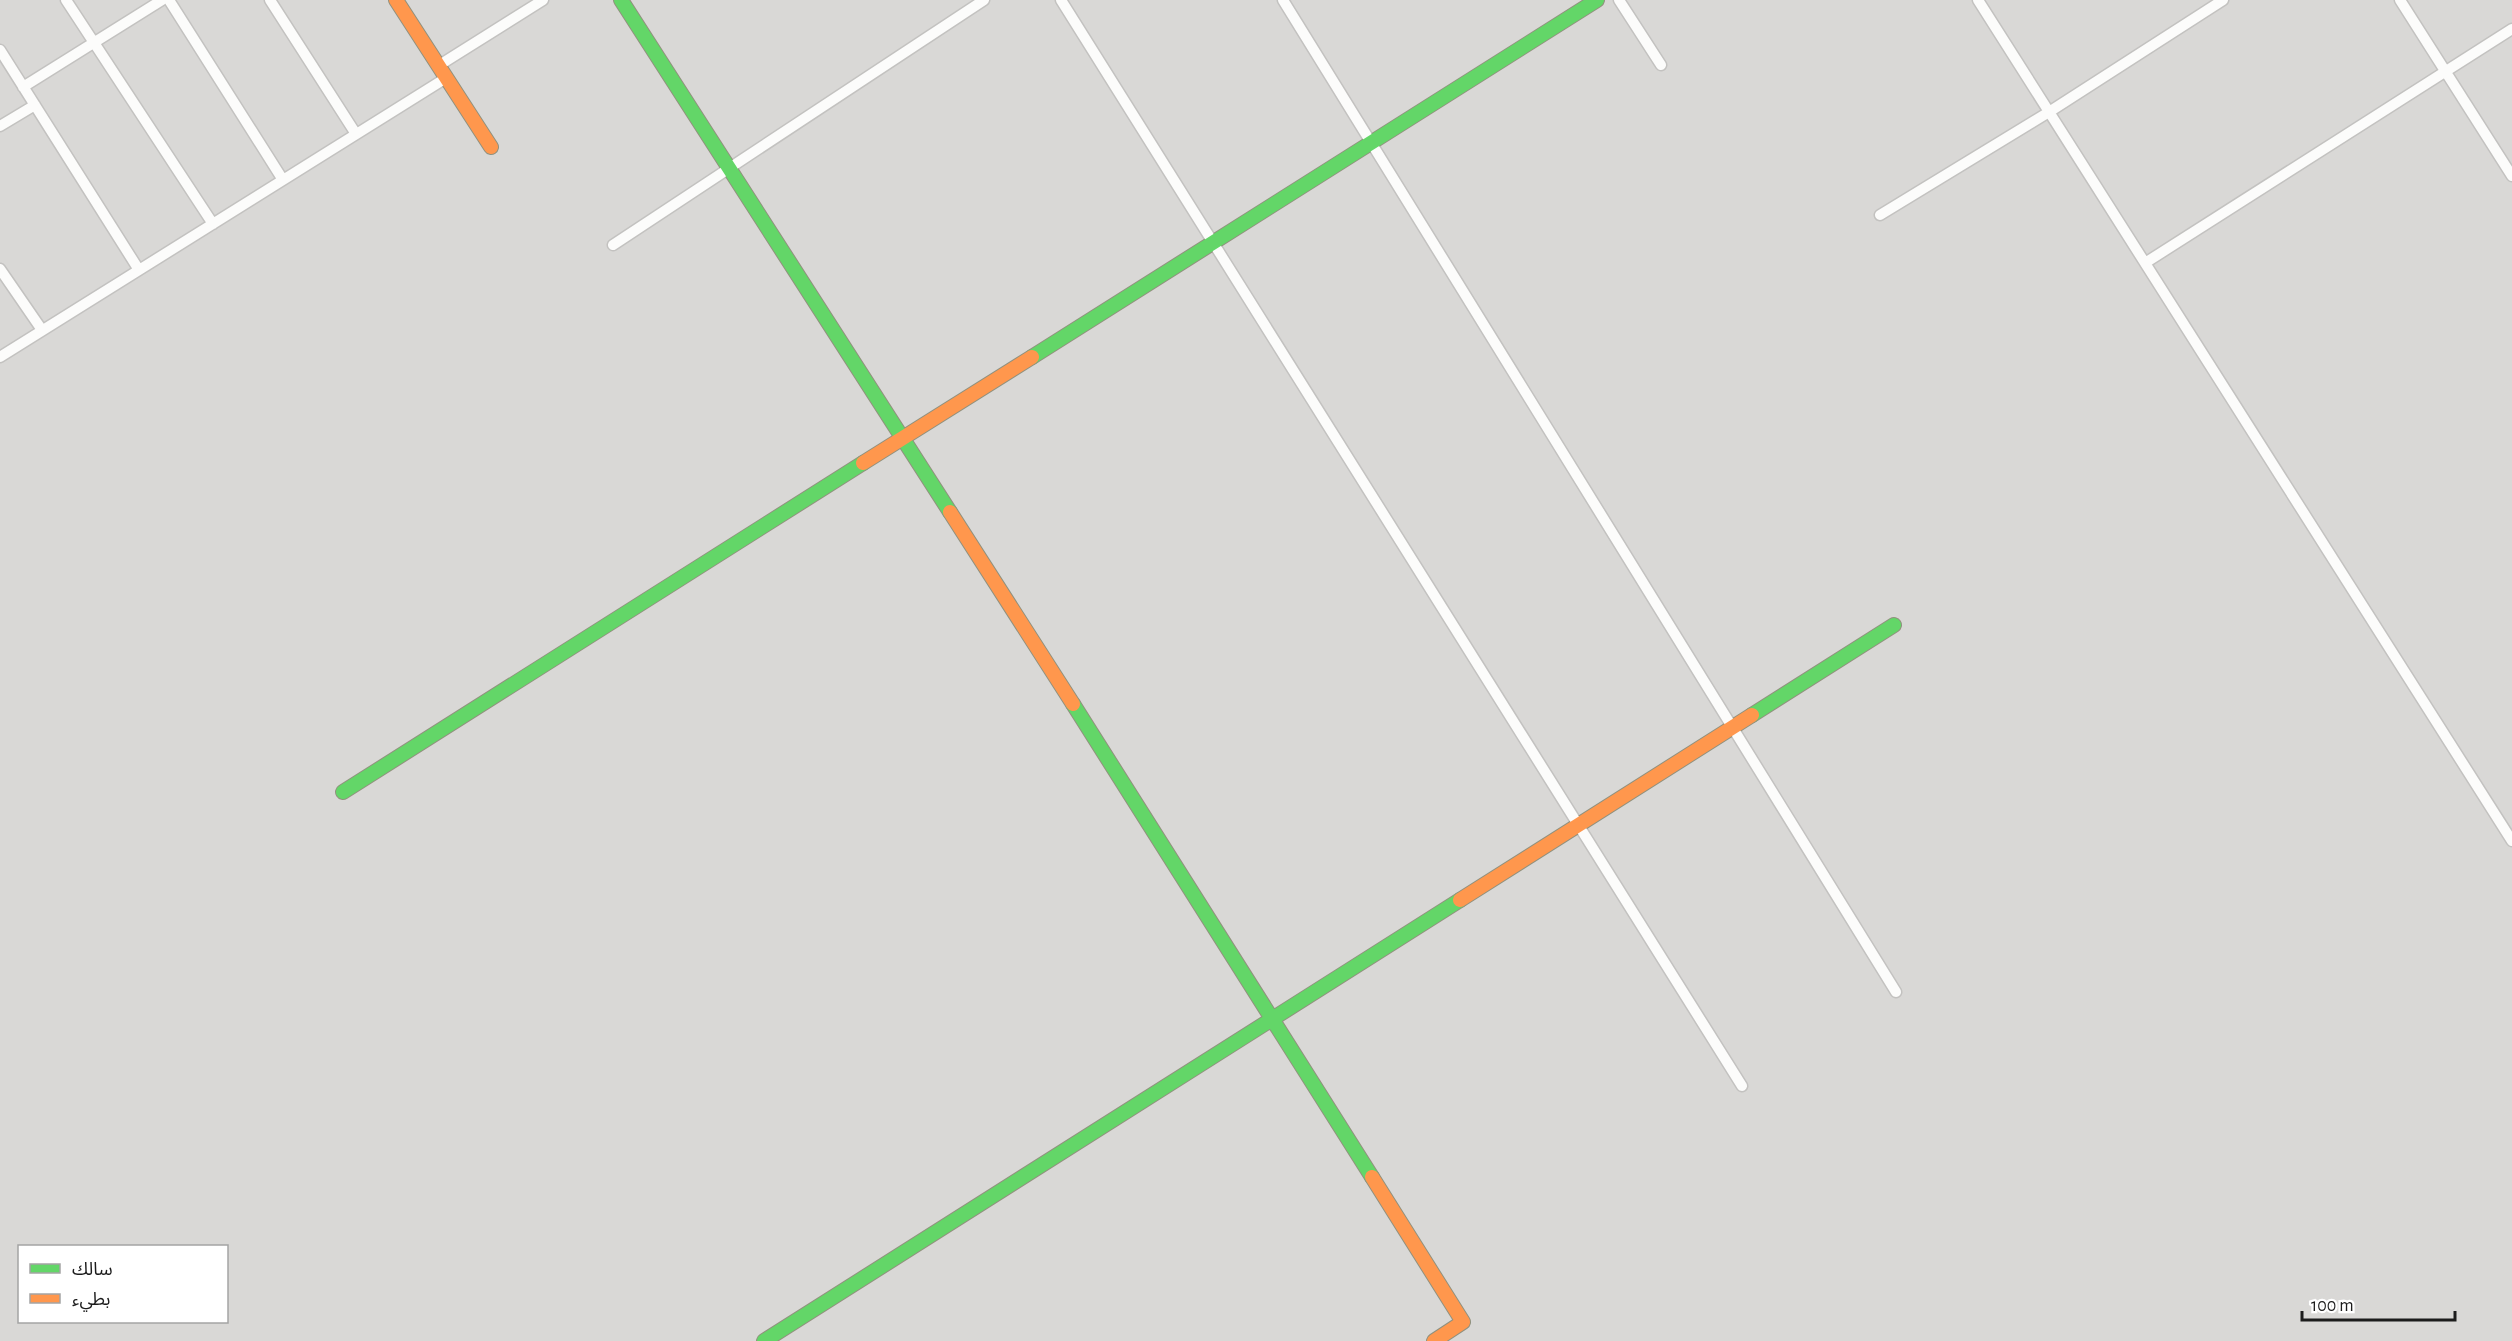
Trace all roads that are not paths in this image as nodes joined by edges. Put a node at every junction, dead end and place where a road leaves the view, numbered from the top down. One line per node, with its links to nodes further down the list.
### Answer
1 (66, 0): 19 (street)
2 (162, 0): 19 (street)
3 (169, 0): 33 (street)
4 (270, 0): 28 (street)
5 (396, 0): 23 (street)
6 (521, 0): 17 (street)
7 (543, 0): 17 (street)
8 (621, 0): 31 (street)
9 (984, 0): 31 (street)
10 (1061, 0): 36 (street)
11 (1283, 0): 29 (street)
12 (1597, 0): 29 (street)
13 (1619, 0): 21 (street)
14 (1978, 0): 26 (street)
15 (2223, 0): 26 (street)
16 (2400, 0): 22 (street)
17 (527, 10): 23 (street)
18 (2512, 29): 22 (street)
19 (94, 43): 24 (street); 35 (street)
20 (0, 50): 24 (street)
21 (1660, 65)
22 (2445, 71): 32 (street); 38 (street)
23 (442, 72): 28 (street); 30 (street)
24 (23, 87): 25 (street)
25 (35, 105): 27 (street); 40 (street)
26 (2049, 112): 34 (street); 38 (street)
27 (0, 126)
28 (356, 134): 33 (street)
29 (1371, 143): 36 (street); 45 (street)
30 (490, 147)
31 (730, 168): 37 (street); 43 (street)
32 (2512, 176)
33 (283, 180): 35 (street)
34 (1880, 215)
35 (213, 224): 40 (street)
36 (1213, 243): 43 (street); 47 (street)
37 (613, 245)
38 (2145, 263): 48 (street)
39 (0, 269): 41 (street)
40 (139, 270): 41 (street)
41 (42, 330): 42 (street)
42 (0, 357)
43 (904, 438): 46 (street); 50 (street)
44 (1894, 625): 45 (street)
45 (1732, 727): 47 (street); 49 (street)
46 (343, 792)
47 (1578, 825): 50 (street); 51 (street)
48 (2512, 841)
49 (1896, 992)
50 (1272, 1019): 52 (street); 53 (street)
51 (1742, 1086)
52 (764, 1341)
53 (1434, 1341)

